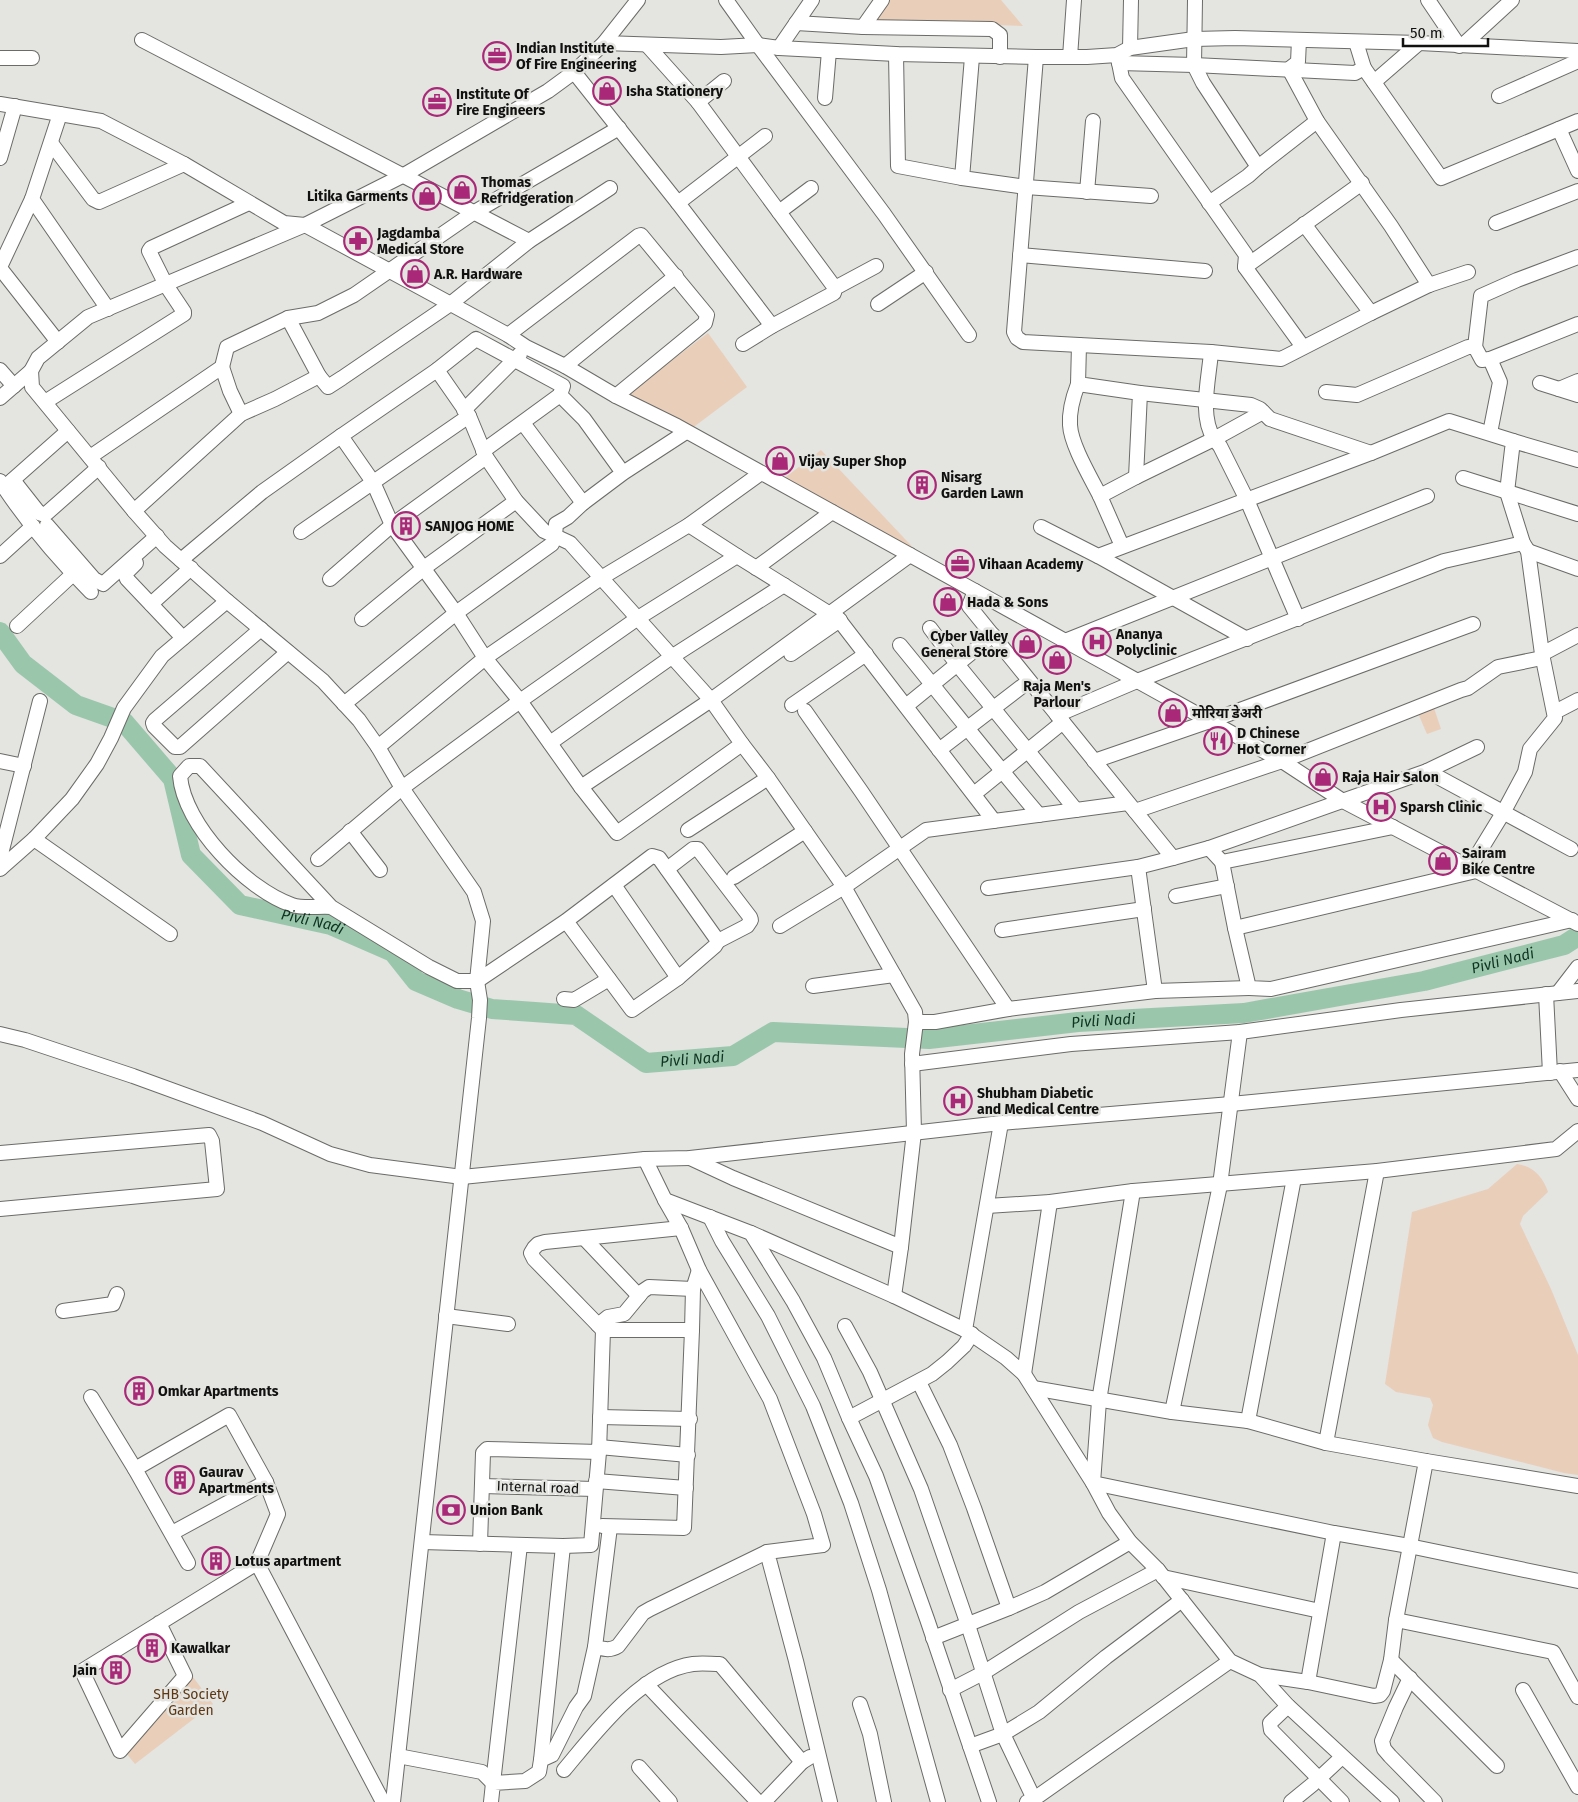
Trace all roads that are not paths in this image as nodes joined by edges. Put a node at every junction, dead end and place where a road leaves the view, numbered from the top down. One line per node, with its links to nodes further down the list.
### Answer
1 (638, 0): 17 (street)
2 (726, 0): 20 (street)
3 (812, 0): 10 (street)
4 (882, 0): 11 (street)
5 (1074, 0): 30 (street)
6 (1131, 0): 23 (street)
7 (1195, 0): 12 (street)
8 (1428, 0): 21 (street)
9 (1512, 0): 21 (street)
10 (796, 23): 11 (street); 22 (street)
11 (863, 27): 28 (street)
12 (1194, 39): 14 (street); 23 (street); 35 (street)
13 (142, 40): 59 (street)
14 (1298, 40): 16 (street); 37 (street)
15 (1578, 40): 24 (street)
16 (1356, 42): 18 (street); 36 (street)
17 (604, 43): 19 (street); 38 (street)
18 (1419, 43): 21 (street); 40 (street)
19 (647, 45): 20 (street); 43 (street)
20 (758, 45): 22 (street); 85 (street)
21 (1461, 46): 24 (street)
22 (779, 48): 25 (street)
23 (1130, 48): 33 (street)
24 (1572, 50)
25 (829, 51): 26 (street); 42 (street)
26 (896, 54): 27 (street); 60 (street)
27 (972, 56): 28 (street); 60 (street)
28 (1000, 57): 29 (street)
29 (1036, 57): 30 (street); 62 (street)
30 (1070, 57): 33 (street)
31 (0, 58): 32 (street)
32 (32, 58)
33 (1118, 59): 35 (street); 71 (street)
34 (1578, 60): 41 (street)
35 (1194, 65): 37 (street); 57 (street)
36 (1364, 68): 37 (street); 40 (street)
37 (1289, 69): 49 (street)
38 (574, 72): 50 (street); 59 (street)
39 (724, 81): 43 (street)
40 (1374, 82): 51 (street)
41 (1500, 96)
42 (825, 98)
43 (698, 102): 54 (street)
44 (0, 104): 45 (street)
45 (15, 106): 46 (street); 55 (street)
46 (60, 114): 53 (street); 56 (street)
47 (1578, 120): 51 (street)
48 (1094, 121): 65 (street)
49 (1318, 121): 57 (street); 61 (street)
50 (619, 128): 70 (street); 72 (street)
51 (1559, 128): 58 (street)
52 (765, 136): 54 (street)
53 (50, 143): 56 (street); 68 (street)
54 (739, 156): 70 (street); 73 (street)
55 (0, 158)
56 (184, 164): 69 (street)
57 (1258, 167): 71 (street)
58 (1578, 170)
59 (404, 175): 72 (street); 76 (street)
60 (962, 178): 62 (street)
61 (1362, 183): 75 (street); 89 (street)
62 (1026, 187): 65 (street); 78 (street)
63 (610, 188): 77 (street)
64 (811, 188): 73 (street)
65 (1087, 192): 67 (street)
66 (1578, 192): 74 (street)
67 (1152, 196)
68 (32, 198): 82 (street); 93 (street)
69 (250, 203): 76 (street); 88 (street)
70 (678, 203): 97 (street)
71 (1209, 203): 81 (street)
72 (473, 212): 77 (street); 84 (street)
73 (779, 212): 90 (street)
74 (1496, 223)
75 (1304, 224): 81 (street); 94 (street)
76 (305, 225): 84 (street); 88 (street)
77 (529, 241): 92 (street)
78 (1020, 255): 83 (street); 102 (street)
79 (1578, 257): 103 (street)
80 (876, 266): 90 (street)
81 (1245, 267): 106 (street)
82 (0, 268): 100 (street)
83 (1205, 271)
84 (388, 272): 92 (street); 95 (street)
85 (926, 272): 91 (street); 99 (street)
86 (1468, 272): 89 (street)
87 (676, 276): 98 (street); 110 (street); 124 (street)
88 (166, 285): 93 (street); 127 (street)
89 (1429, 285): 94 (street)
90 (835, 288): 97 (street)
91 (878, 304)
92 (449, 305): 98 (street); 114 (street)
93 (108, 309): 100 (street)
94 (1370, 313): 106 (street)
95 (288, 318): 109 (street); 114 (street)
96 (1578, 324): 107 (street)
97 (772, 326): 101 (street)
98 (508, 335): 104 (street)
99 (969, 335)
100 (58, 342): 113 (street)
101 (743, 344)
102 (1079, 345): 105 (street); 116 (street)
103 (1474, 347): 107 (street); 121 (street)
104 (526, 348): 108 (street); 110 (street)
105 (1211, 352): 106 (street); 126 (street)
106 (1294, 353)
107 (1490, 359): 134 (street)
108 (515, 360): 112 (street); 120 (street); 129 (street)
109 (222, 367): 130 (street); 141 (street)
110 (568, 368): 120 (street); 124 (street)
111 (0, 370): 118 (street)
112 (437, 370): 129 (street); 135 (street)
113 (31, 371): 118 (street); 127 (street)
114 (319, 376): 130 (street)
115 (1578, 381): 119 (street)
116 (1078, 384): 122 (street); 149 (street)
117 (1540, 384): 119 (street)
118 (14, 386): 125 (street)
119 (1559, 389): 123 (street)
120 (562, 391): 131 (street); 142 (street)
121 (1326, 392)
122 (1140, 393): 126 (street); 144 (street)
123 (1578, 395)
124 (616, 396): 133 (street)
125 (0, 398)
126 (1206, 400): 128 (street); 136 (street)
127 (45, 402): 132 (street)
128 (1263, 412): 136 (street); 138 (street)
129 (466, 413): 139 (street); 146 (street)
130 (241, 414): 154 (street)
131 (523, 423): 139 (street); 153 (street)
132 (68, 431): 141 (street); 147 (street)
133 (686, 432): 142 (street); 143 (street)
134 (1490, 433): 137 (street); 138 (street)
135 (341, 436): 146 (street); 171 (street)
136 (1214, 439): 144 (street); 151 (street)
137 (1513, 441): 140 (street); 148 (street)
138 (1371, 453): 151 (street)
139 (485, 454): 152 (street); 157 (street)
140 (1578, 460)
141 (98, 466): 147 (street); 154 (street); 159 (street)
142 (623, 473): 153 (street)
143 (761, 473): 155 (street); 158 (street)
144 (1136, 477): 149 (street)
145 (1463, 478): 148 (street)
146 (373, 482): 157 (street); 161 (street)
147 (6, 483): 159 (street)
148 (1507, 492): 156 (street); 165 (street)
149 (1100, 496): 164 (street)
150 (1427, 496): 170 (street)
151 (1246, 500): 164 (street); 170 (street)
152 (516, 501): 162 (street); 172 (street)
153 (583, 503): 162 (street)
154 (134, 511): 163 (street)
155 (832, 512): 166 (street); 173 (street)
156 (1578, 514)
157 (392, 525): 172 (street); 177 (street)
158 (689, 525): 168 (street); 176 (street)
159 (40, 528): 163 (street); 167 (street); 175 (street)
160 (1041, 528): 169 (street)
161 (301, 532)
162 (555, 536): 176 (street); 184 (street)
163 (159, 539): 171 (street); 183 (street)
164 (1122, 546): 169 (street)
165 (1525, 547): 174 (street); 188 (street); 202 (street)
166 (910, 555): 179 (street); 185 (street)
167 (0, 556)
168 (738, 556): 173 (street); 186 (street)
169 (1098, 556): 181 (street)
170 (1272, 557): 181 (street); 188 (street)
171 (186, 564): 182 (street); 183 (street)
172 (424, 568): 184 (street); 187 (street)
173 (756, 568): 178 (street)
174 (1578, 569)
175 (73, 574): 180 (street); 190 (street)
176 (601, 578): 186 (street); 203 (street)
177 (330, 579)
178 (784, 586): 185 (street); 201 (street)
179 (975, 591): 193 (street); 197 (street)
180 (91, 592)
181 (1172, 597): 196 (street); 197 (street)
182 (227, 601): 192 (street); 195 (street)
183 (151, 604): 195 (street)
184 (456, 613): 203 (street); 213 (street)
185 (834, 615): 200 (street); 205 (street); 209 (street)
186 (638, 618): 201 (street); 212 (street)
187 (362, 619)
188 (1298, 619): 196 (street)
189 (1473, 624): 220 (street)
190 (17, 626)
191 (930, 628): 204 (street)
192 (260, 629): 199 (street); 199 (street)
193 (993, 635): 204 (street); 206 (street)
194 (1578, 635): 202 (street)
195 (183, 638): 248 (street)
196 (1247, 639): 207 (street)
197 (1065, 641): 207 (street)
198 (900, 645): 208 (street)
199 (288, 652): 213 (street)
200 (866, 654): 214 (street); 215 (street)
201 (673, 656): 209 (street); 222 (street)
202 (1542, 656): 218 (street); 230 (street)
203 (485, 658): 212 (street); 224 (street)
204 (957, 664): 208 (street); 216 (street)
205 (766, 670)
206 (1029, 681): 216 (street); 219 (street)
207 (1137, 681): 219 (street); 220 (street)
208 (932, 684): 215 (street); 221 (street)
209 (711, 700): 223 (street); 235 (street)
210 (1578, 700): 218 (street)
211 (40, 701): 231 (street)
212 (520, 701): 222 (street); 236 (street)
213 (344, 704): 224 (street)
214 (792, 705)
215 (906, 706): 226 (street)
216 (993, 708): 221 (street); 227 (street)
217 (805, 711): 250 (street)
218 (1555, 712): 241 (street)
219 (1060, 719): 227 (street); 229 (street)
220 (1210, 721): 229 (street); 230 (street)
221 (968, 728): 226 (street); 233 (street)
222 (550, 743): 235 (street)
223 (742, 744): 234 (street); 235 (street)
224 (378, 747): 236 (street)
225 (1477, 747): 232 (street)
226 (940, 750): 237 (street)
227 (1027, 751): 233 (street); 240 (street)
228 (0, 761): 231 (street)
229 (1094, 761): 239 (street)
230 (1282, 761): 238 (street); 239 (street)
231 (24, 766): 256 (street)
232 (1426, 770): 238 (street); 241 (street)
233 (1002, 772): 237 (street); 242 (street)
234 (768, 778): 245 (street); 247 (street)
235 (581, 787)
236 (402, 788): 246 (street); 279 (street)
237 (974, 794): 243 (street)
238 (1343, 801): 244 (street); 249 (street)
239 (1132, 807): 240 (street); 252 (street)
240 (1076, 810): 242 (street)
241 (1503, 813): 251 (street); 258 (street)
242 (1039, 815): 243 (street)
243 (994, 821): 250 (street)
244 (1393, 826): 254 (street); 258 (street)
245 (688, 830)
246 (350, 831): 253 (street); 259 (street)
247 (805, 831): 260 (street); 263 (street)
248 (34, 839): 256 (street); 273 (street)
249 (1209, 848): 252 (street); 254 (street)
250 (900, 849): 263 (street); 286 (street)
251 (1571, 849)
252 (1173, 858): 255 (street)
253 (318, 859)
254 (1222, 862): 262 (street)
255 (1138, 867): 264 (street); 267 (street)
256 (0, 868)
257 (667, 869): 261 (street); 274 (street); 274 (street)
258 (1473, 869): 269 (street); 271 (street)
259 (380, 870)
260 (734, 877)
261 (614, 885): 268 (street); 277 (street)
262 (1227, 886): 265 (street); 271 (street)
263 (844, 887): 270 (street); 276 (street)
264 (988, 888)
265 (1176, 896)
266 (331, 907): 266 (street); 279 (street)
267 (1144, 909): 272 (street); 282 (street)
268 (566, 921): 278 (street); 279 (street)
269 (1575, 922): 281 (street)
270 (780, 926)
271 (1235, 928): 281 (street)
272 (1002, 930)
273 (170, 934)
274 (718, 941): 277 (street)
275 (1578, 968): 284 (street)
276 (894, 975): 280 (street); 287 (street)
277 (678, 978): 278 (street)
278 (609, 979): 285 (street)
279 (477, 981): 302 (street)
280 (813, 986)
281 (1249, 988): 282 (street)
282 (1155, 990): 286 (street)
283 (1578, 990): 284 (street)
284 (1552, 993): 288 (street); 292 (street)
285 (564, 999)
286 (1008, 1009): 287 (street)
287 (915, 1028): 290 (street)
288 (1240, 1032): 290 (street); 294 (street)
289 (0, 1034): 302 (street)
290 (912, 1059): 297 (street)
291 (1578, 1070): 292 (street)
292 (1555, 1072): 293 (street); 294 (street)
293 (1578, 1099)
294 (1230, 1104): 295 (street); 304 (street)
295 (1001, 1122): 297 (street); 308 (street)
296 (1578, 1131): 301 (street)
297 (914, 1132): 299 (street); 314 (street)
298 (0, 1153): 309 (street)
299 (690, 1158): 300 (street); 314 (street)
300 (645, 1159): 302 (street); 306 (street)
301 (1377, 1171): 303 (street); 338 (street)
302 (462, 1177): 321 (street)
303 (1294, 1178): 304 (street); 337 (street)
304 (1220, 1185): 305 (street); 333 (street)
305 (1133, 1191): 307 (street); 332 (street)
306 (665, 1200): 310 (street); 311 (street)
307 (1050, 1202): 308 (street); 327 (street)
308 (986, 1206): 326 (street)
309 (0, 1208)
310 (710, 1217): 312 (street); 406 (street)
311 (681, 1228): 313 (street); 315 (street)
312 (752, 1233): 319 (street); 335 (street)
313 (584, 1238): 318 (street); 324 (street)
314 (901, 1248): 319 (street)
315 (699, 1270): 316 (street); 359 (street)
316 (693, 1289): 318 (street); 325 (street)
317 (117, 1294): 320 (street)
318 (639, 1296): 324 (street)
319 (894, 1296): 326 (street)
320 (63, 1311)
321 (446, 1316): 322 (street); 353 (street)
322 (508, 1324)
323 (845, 1326): 331 (street)
324 (601, 1327): 325 (street); 334 (street)
325 (692, 1330): 336 (street)
326 (969, 1332): 327 (street); 328 (street)
327 (1024, 1374): 329 (street)
328 (919, 1382): 331 (street); 365 (street)
329 (1033, 1388): 332 (street); 344 (street)
330 (91, 1397): 342 (street)
331 (882, 1400): 335 (street); 369 (street)
332 (1099, 1400): 333 (street); 344 (street)
333 (1172, 1412): 337 (street)
334 (600, 1417): 336 (street); 339 (street)
335 (848, 1418): 370 (street)
336 (690, 1419): 340 (street)
337 (1248, 1420): 338 (street)
338 (1326, 1443): 341 (street)
339 (599, 1449): 340 (street); 345 (street); 346 (street)
340 (688, 1455): 348 (street)
341 (1426, 1461): 347 (street); 358 (street)
342 (135, 1469): 343 (street); 351 (street)
343 (266, 1482): 351 (street); 361 (street)
344 (1093, 1484): 352 (street); 354 (street)
345 (596, 1485): 346 (street, Internal road); 348 (street, Internal road); 349 (street)
346 (482, 1486): 355 (street)
347 (1578, 1486)
348 (686, 1488): 350 (street)
349 (592, 1524): 350 (street); 357 (street)
350 (610, 1527): 371 (street)
351 (172, 1533): 360 (street)
352 (1334, 1533): 358 (street); 366 (street)
353 (422, 1542): 355 (street); 387 (street)
354 (1130, 1542): 362 (street); 365 (street)
355 (480, 1544): 356 (street)
356 (520, 1545): 357 (street); 395 (street)
357 (564, 1546): 389 (street)
358 (1409, 1546): 363 (street); 367 (street)
359 (767, 1552): 371 (street); 386 (street)
360 (188, 1563)
361 (257, 1563): 368 (street); 398 (street)
362 (1161, 1573): 364 (street); 366 (street); 374 (street)
363 (1578, 1581)
364 (1182, 1600): 373 (street); 384 (street)
365 (1009, 1608): 369 (street)
366 (1320, 1610): 377 (street)
367 (1396, 1620): 372 (street); 381 (street)
368 (159, 1623): 368 (street)
369 (968, 1625): 370 (street); 374 (street)
370 (933, 1638): 379 (street)
371 (595, 1647): 389 (street)
372 (1391, 1660): 376 (street); 377 (street)
373 (1230, 1661): 375 (street); 397 (street)
374 (984, 1674): 379 (street); 384 (street)
375 (1260, 1676): 377 (street); 383 (street)
376 (1410, 1678): 391 (street); 411 (street)
377 (1308, 1682)
378 (646, 1684): 390 (street); 393 (street); 402 (street)
379 (950, 1690): 385 (street)
380 (1523, 1690): 396 (street)
381 (1578, 1697)
382 (860, 1704): 405 (street)
383 (1288, 1706): 388 (street); 394 (street)
384 (1003, 1734): 385 (street); 397 (street)
385 (970, 1746): 407 (street)
386 (818, 1752): 390 (street); 404 (street)
387 (398, 1756): 395 (street); 399 (street)
388 (1342, 1757): 394 (street); 410 (street)
389 (541, 1760): 395 (street)
390 (802, 1762): 403 (street)
391 (1497, 1766)
392 (639, 1767): 401 (street)
393 (564, 1770)
394 (1318, 1779): 408 (street); 409 (street)
395 (493, 1783): 400 (street)
396 (1578, 1787)
397 (1030, 1801)
398 (383, 1802)
399 (393, 1802)
400 (491, 1802)
401 (670, 1802)
402 (758, 1802)
403 (764, 1802)
404 (830, 1802)
405 (884, 1802)
406 (938, 1802)
407 (989, 1802)
408 (1291, 1802)
409 (1342, 1802)
410 (1392, 1802)
411 (1435, 1802)

